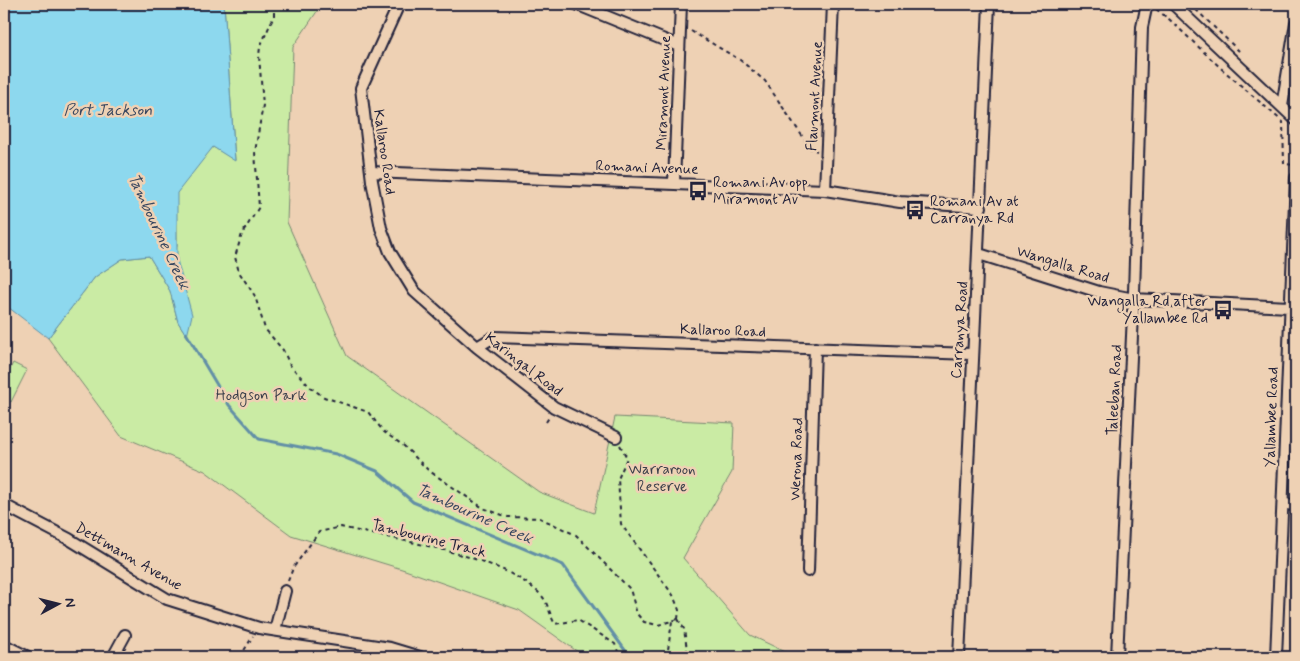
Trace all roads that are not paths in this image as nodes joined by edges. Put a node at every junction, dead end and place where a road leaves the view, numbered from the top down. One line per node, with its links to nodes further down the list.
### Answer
1 (399, 4): 12 (street, Kallaroo Road)
2 (576, 4): 9 (street)
3 (681, 4): 9 (street, Miramont Avenue)
4 (833, 4): 15 (street, Flaumont Avenue)
5 (988, 4): 16 (street, Carranya Road)
6 (1147, 4): 18 (street, Taleeban Road)
7 (1173, 4): 10 (street)
8 (1296, 23): 10 (street)
9 (679, 46): 14 (street, Miramont Avenue)
10 (1282, 106): 11 (street)
11 (1296, 120)
12 (371, 172): 14 (street, Romani Avenue); 21 (street, Kallaroo Road)
13 (1296, 178): 19 (street, Yallambee Road)
14 (674, 183): 15 (street, Romani Avenue)
15 (824, 190): 16 (street, Romani Avenue)
16 (981, 207): 17 (street, Carranya Road)
17 (979, 254): 18 (street, Wangalla Road); 24 (street, Carranya Road)
18 (1134, 299): 19 (street, Wangalla Road); 38 (street, Taleeban Road)
19 (1289, 307): 20 (street, Yallambee Road)
20 (1292, 336): 26 (street, Yallambee Road)
21 (469, 339): 22 (street, Karingal Road)
22 (477, 347): 23 (street, Kallaroo Road); 25 (street, Karingal Road)
23 (815, 348): 24 (street, Kallaroo Road); 29 (street, Werona Road)
24 (971, 354): 37 (street, Carranya Road)
25 (616, 437)
26 (1283, 503): 28 (street); 39 (street, Yallambee Road)
27 (4, 505): 31 (street, Dettmann Avenue)
28 (1296, 506)
29 (808, 571)
30 (285, 591): 31 (street)
31 (275, 630): 36 (street, Dettmann Avenue)
32 (126, 635): 35 (street)
33 (4, 645): 34 (street)
34 (28, 657)
35 (114, 657)
36 (420, 657)
37 (959, 657)
38 (1117, 657)
39 (1276, 657)

